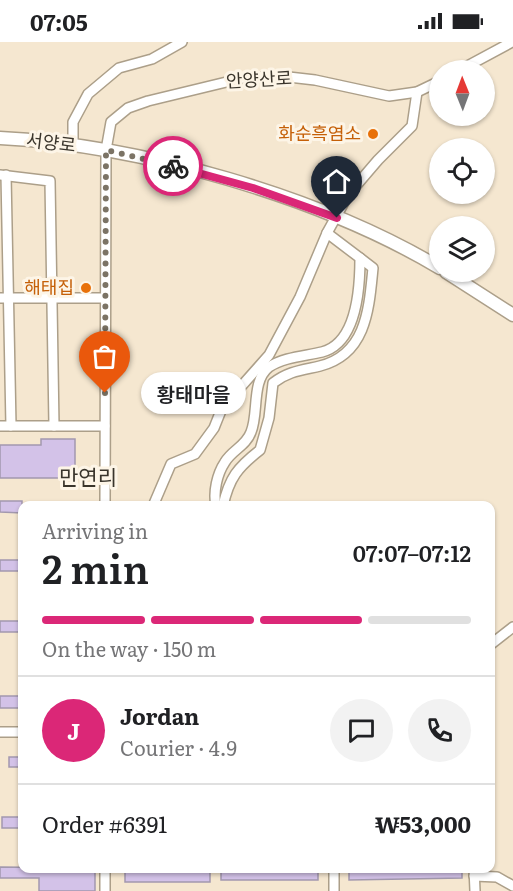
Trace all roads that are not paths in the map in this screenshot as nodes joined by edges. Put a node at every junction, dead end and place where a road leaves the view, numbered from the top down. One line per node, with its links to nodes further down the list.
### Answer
1 (182, 42): 7 (street)
2 (512, 42): 3 (street)
3 (479, 60)
4 (429, 86): 5 (street, 안양산로)
5 (417, 92): 8 (street, 안양산로); 10 (street)
6 (0, 138): 7 (main road, 서양로)
7 (73, 145): 8 (main road, 서양로)
8 (106, 150): 10 (main road, 서양로); 15 (street, 안양산로)
9 (3, 175): 16 (street); 17 (street)
10 (337, 218): 11 (street); 13 (main road, 서양로)
11 (327, 233): 12 (street); 24 (street)
12 (360, 258): 25 (street); 26 (street)
13 (429, 262)
14 (462, 282): 18 (main road)
15 (104, 297): 17 (street); 22 (street, 안양산로)
16 (4, 298): 17 (street); 20 (street)
17 (52, 298): 21 (street)
18 (513, 315)
19 (0, 426): 20 (street)
20 (11, 426): 21 (street)
21 (54, 426): 22 (street)
22 (105, 426): 23 (street, 안양산로)
23 (105, 501)
24 (155, 501)
25 (215, 501)
26 (225, 501)
27 (513, 627): 28 (street)
28 (495, 641)
29 (0, 732): 30 (street)
30 (18, 732)
31 (105, 873): 36 (street)
32 (334, 873): 37 (street)
33 (474, 873): 38 (street)
34 (479, 873): 35 (street)
35 (513, 886)
36 (105, 891)
37 (334, 891)
38 (475, 891)

